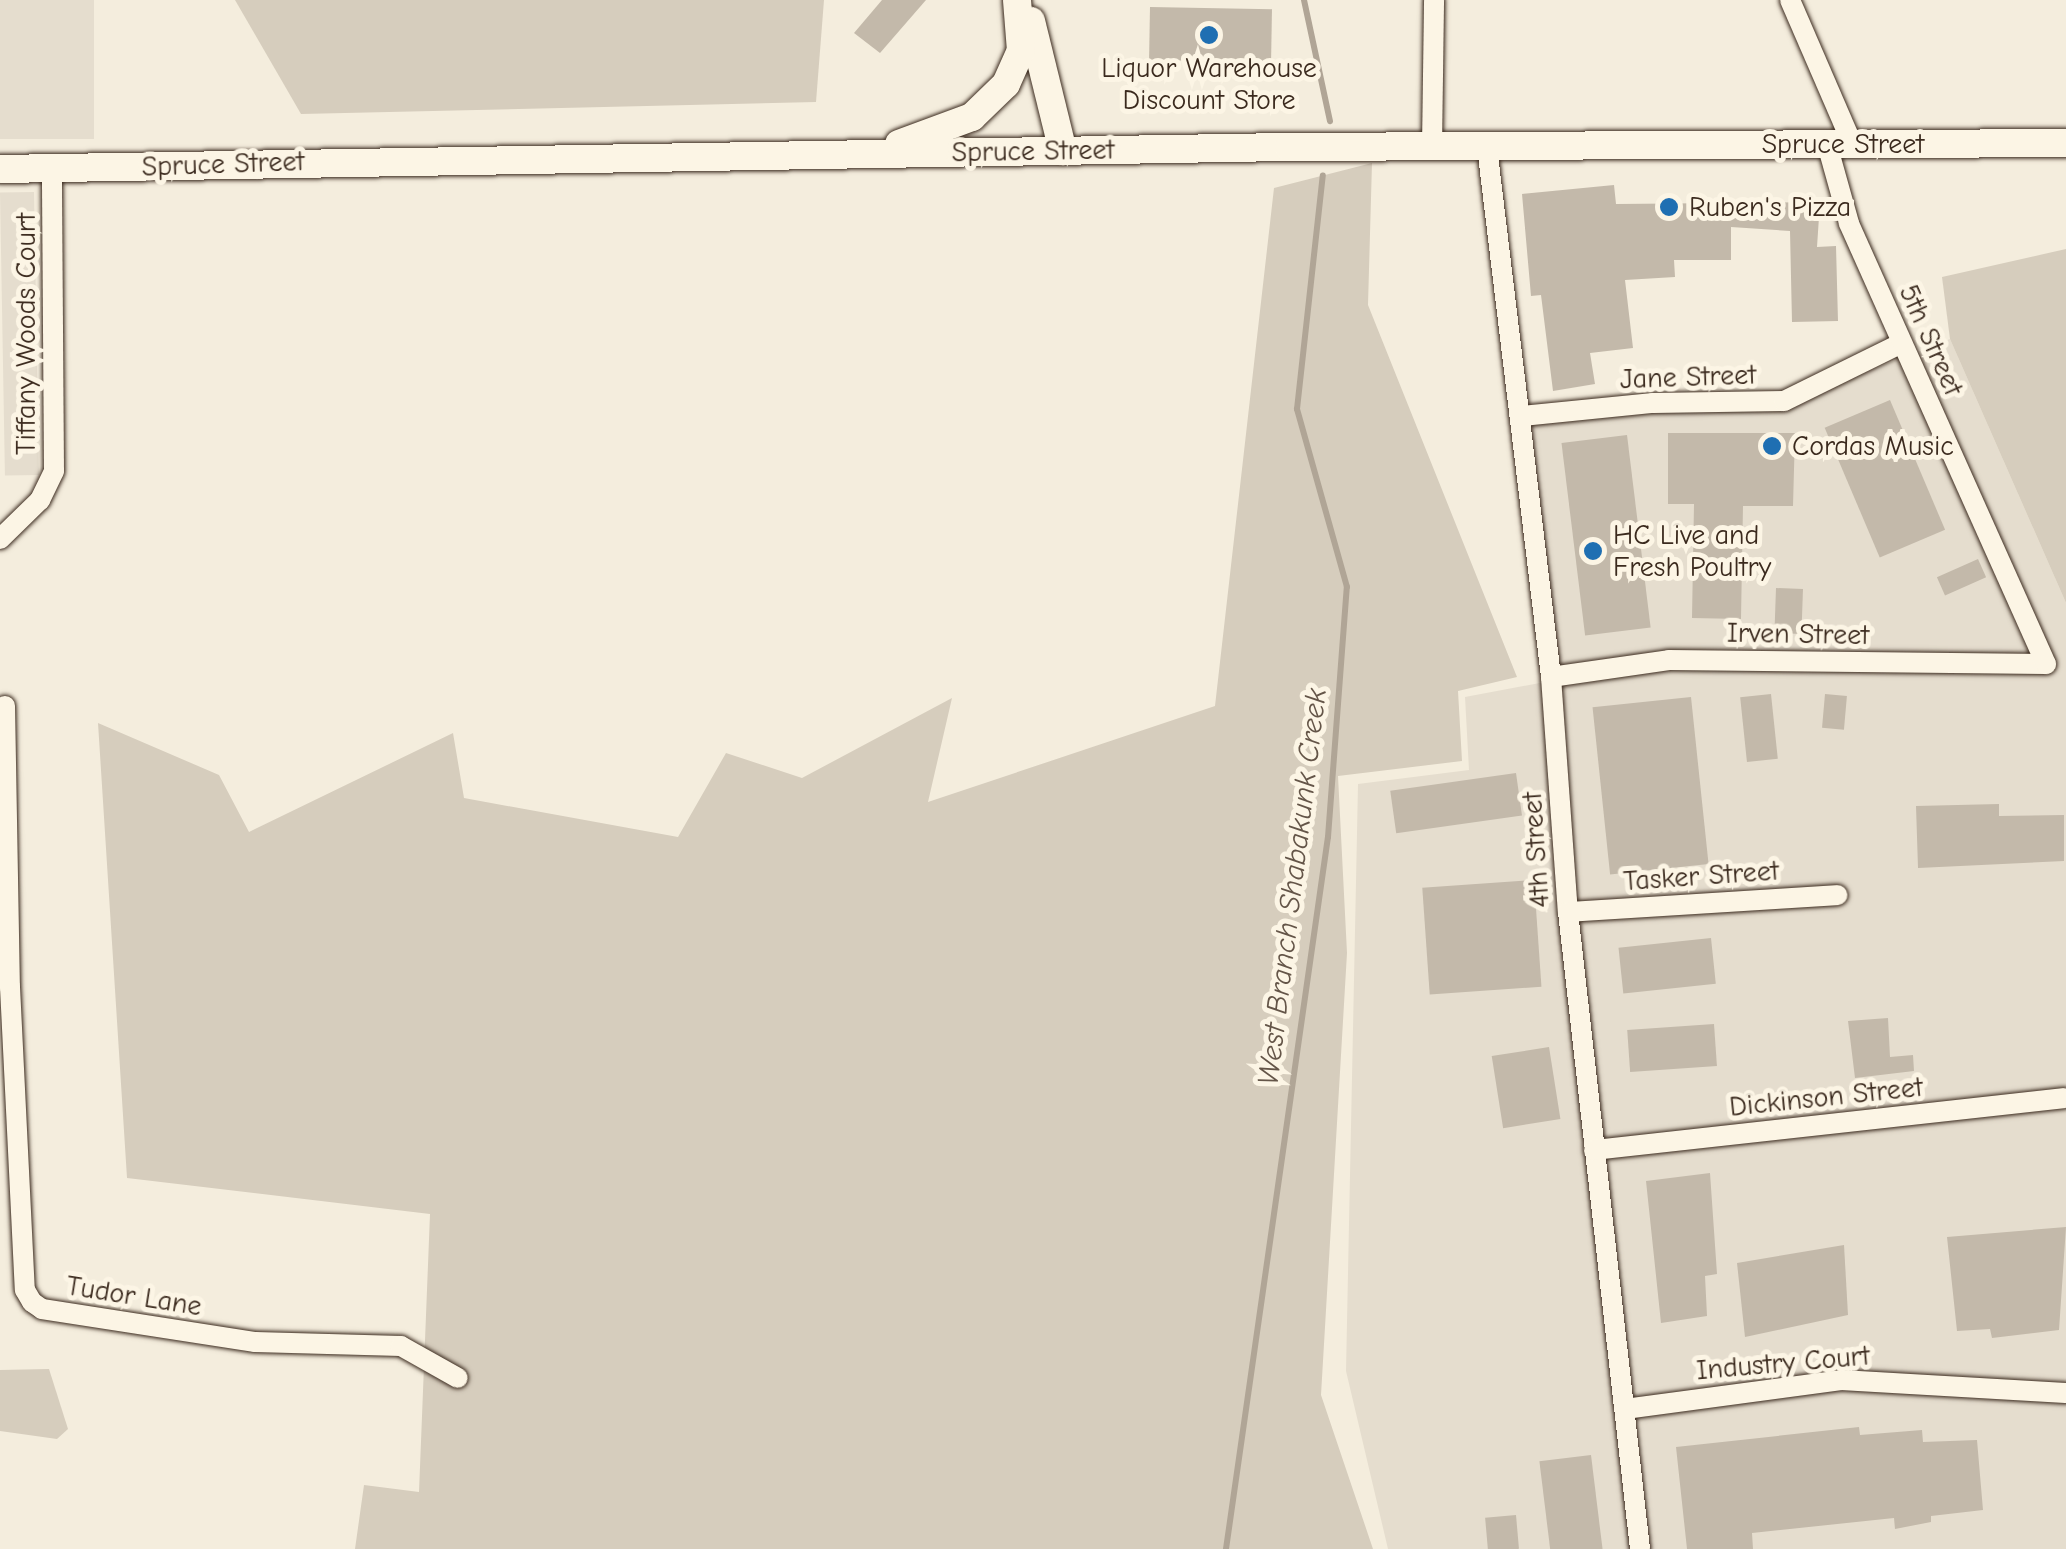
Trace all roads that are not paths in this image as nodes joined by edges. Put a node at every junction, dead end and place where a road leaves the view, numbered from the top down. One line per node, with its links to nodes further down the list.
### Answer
1 (1017, 0): 10 (street)
2 (1026, 0): 9 (street)
3 (1434, 0): 7 (street)
4 (1790, 0): 6 (street, 5th Street)
5 (2066, 142): 6 (street, Spruce Street)
6 (1840, 144): 8 (street, Spruce Street); 13 (street, 5th Street)
7 (1432, 146): 8 (street, Spruce Street); 9 (street, Spruce Street)
8 (1487, 147): 14 (street, 4th Street)
9 (1063, 151): 10 (street, Spruce Street)
10 (870, 153): 11 (street, Spruce Street)
11 (52, 168): 12 (street, Spruce Street); 15 (street, Tiffany Woods Court)
12 (0, 169)
13 (1902, 343): 14 (street, Jane Street); 16 (street, 5th Street)
14 (1522, 416): 17 (street, 4th Street)
15 (0, 539)
16 (2046, 664): 17 (street, Irven Street)
17 (1551, 676): 21 (street, 4th Street)
18 (4, 706): 19 (street, Tudor Lane)
19 (2, 791): 22 (street, Tudor Lane)
20 (1837, 895): 21 (street, Tasker Street)
21 (1568, 912): 24 (street, 4th Street)
22 (5, 988): 25 (street, Tudor Lane)
23 (2064, 1098): 24 (street, Dickinson Street)
24 (1594, 1150): 28 (street, 4th Street)
25 (10, 1195): 26 (street, Tudor Lane)
26 (458, 1378)
27 (2066, 1392): 28 (street, Industry Court)
28 (1625, 1409): 29 (street, 4th Street)
29 (1640, 1549)

